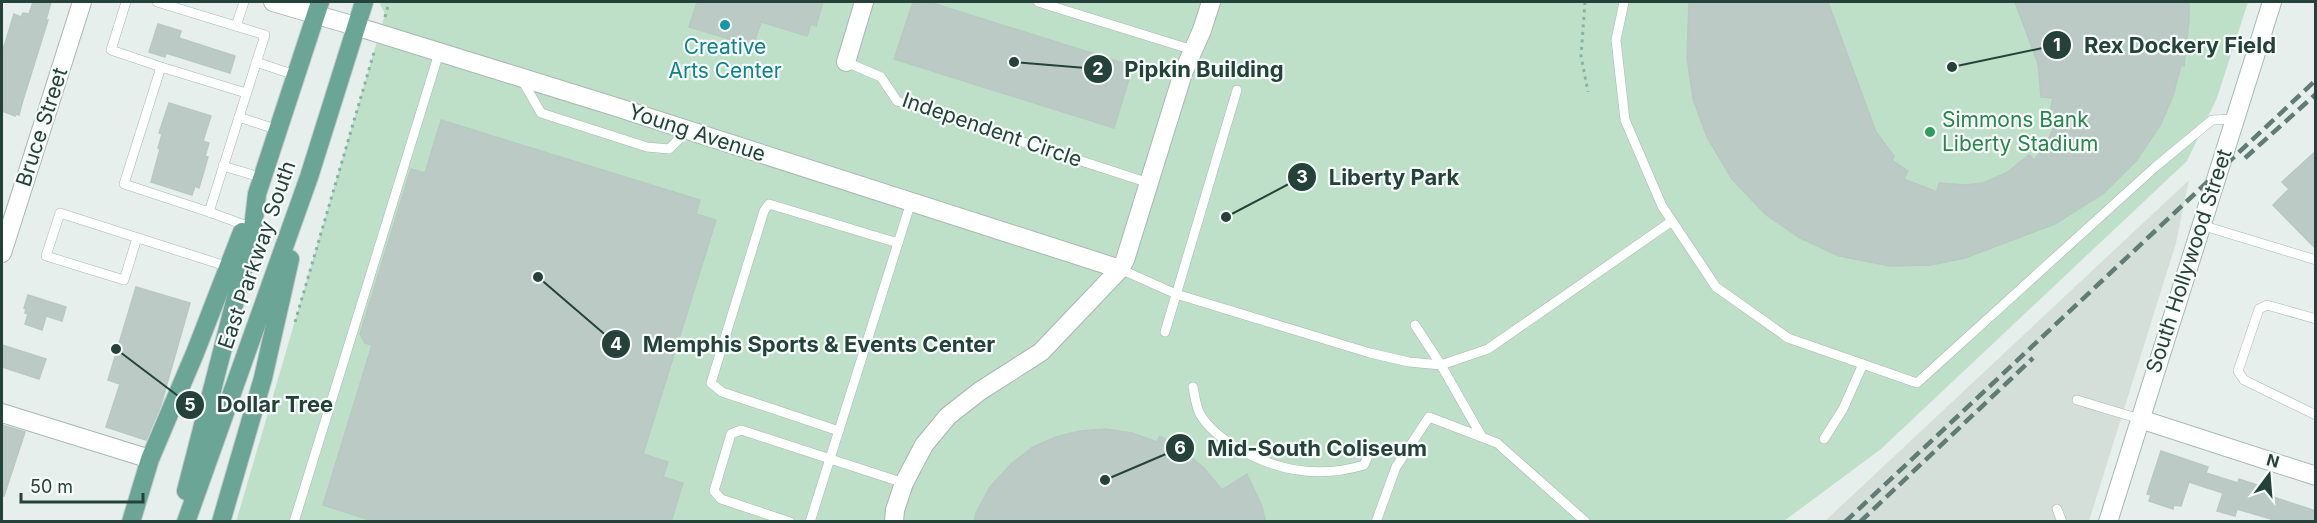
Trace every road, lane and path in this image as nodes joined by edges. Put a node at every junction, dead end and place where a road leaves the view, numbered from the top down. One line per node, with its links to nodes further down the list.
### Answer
1 (82, 2): 44 (street, Bruce Street)
2 (126, 2): 23 (lane)
3 (157, 2): 14 (lane)
4 (244, 2): 16 (lane)
5 (273, 2): 15 (street, Young Avenue)
6 (364, 2): 17 (main road, East Parkway South)
7 (389, 2): 18 (path)
8 (864, 2): 21 (street)
9 (1038, 2): 19 (lane)
10 (1211, 2): 19 (street)
11 (1585, 2): 27 (path)
12 (1624, 2): 39 (lane)
13 (2272, 2): 30 (street, South Hollywood Street)
14 (186, 6): 16 (lane)
15 (317, 8): 17 (street, Young Avenue); 24 (main road, East Parkway South)
16 (236, 26): 22 (lane)
17 (355, 27): 18 (street, Young Avenue); 34 (main road, East Parkway South)
18 (380, 34): 20 (street, Young Avenue); 51 (path)
19 (1193, 50): 35 (street)
20 (439, 53): 25 (street, Young Avenue); 73 (lane)
21 (846, 62): 35 (lane, Independent Circle)
22 (256, 63): 24 (lane); 28 (lane)
23 (161, 67): 28 (lane); 38 (lane)
24 (296, 75): 31 (main road, East Parkway South)
25 (521, 78): 32 (street, Young Avenue); 32 (lane)
26 (1237, 90): 48 (lane)
27 (1588, 92)
28 (246, 93): 29 (lane)
29 (239, 117): 31 (lane); 33 (lane)
30 (2235, 119): 40 (street, South Hollywood Street); 53 (lane)
31 (278, 130): 36 (main road, East Parkway South)
32 (688, 130): 37 (street, Young Avenue)
33 (223, 166): 36 (lane); 38 (lane)
34 (309, 177): 71 (main road, East Parkway South); 72 (main road)
35 (1149, 183): 47 (street)
36 (260, 186): 41 (main road, East Parkway South)
37 (911, 202): 43 (lane); 47 (street, Young Avenue)
38 (208, 212): 41 (lane)
39 (1672, 220): 53 (lane); 54 (lane)
40 (2201, 225): 45 (lane); 59 (street, South Hollywood Street)
41 (249, 226): 46 (main road, East Parkway South)
42 (137, 238): 42 (lane); 46 (lane)
43 (898, 243): 60 (lane); 60 (lane)
44 (2, 253)
45 (2316, 260)
46 (236, 268): 64 (main road); 70 (main road, East Parkway South)
47 (1120, 269): 48 (lane); 67 (street)
48 (1176, 294): 52 (lane); 54 (lane)
49 (2316, 319): 58 (lane)
50 (1415, 325): 54 (lane)
51 (293, 327)
52 (1165, 332)
53 (1863, 364): 62 (lane)
54 (1441, 365): 61 (lane)
55 (1193, 387): 63 (lane)
56 (2078, 399): 59 (lane)
57 (2, 413): 64 (street)
58 (2316, 415)
59 (2140, 419): 66 (street); 80 (street, South Hollywood Street)
60 (839, 431): 65 (lane)
61 (1482, 437): 77 (lane); 78 (lane)
62 (1824, 439)
63 (1371, 449)
64 (150, 459): 69 (main road)
65 (830, 459): 67 (lane); 74 (lane); 75 (lane)
66 (2316, 476)
67 (904, 483): 76 (street)
68 (2056, 509): 79 (lane)
69 (131, 522)
70 (178, 522)
71 (186, 522)
72 (221, 522)
73 (294, 522)
74 (790, 522)
75 (810, 522)
76 (894, 522)
77 (1376, 522)
78 (1586, 522)
79 (2062, 522)
80 (2108, 522)

